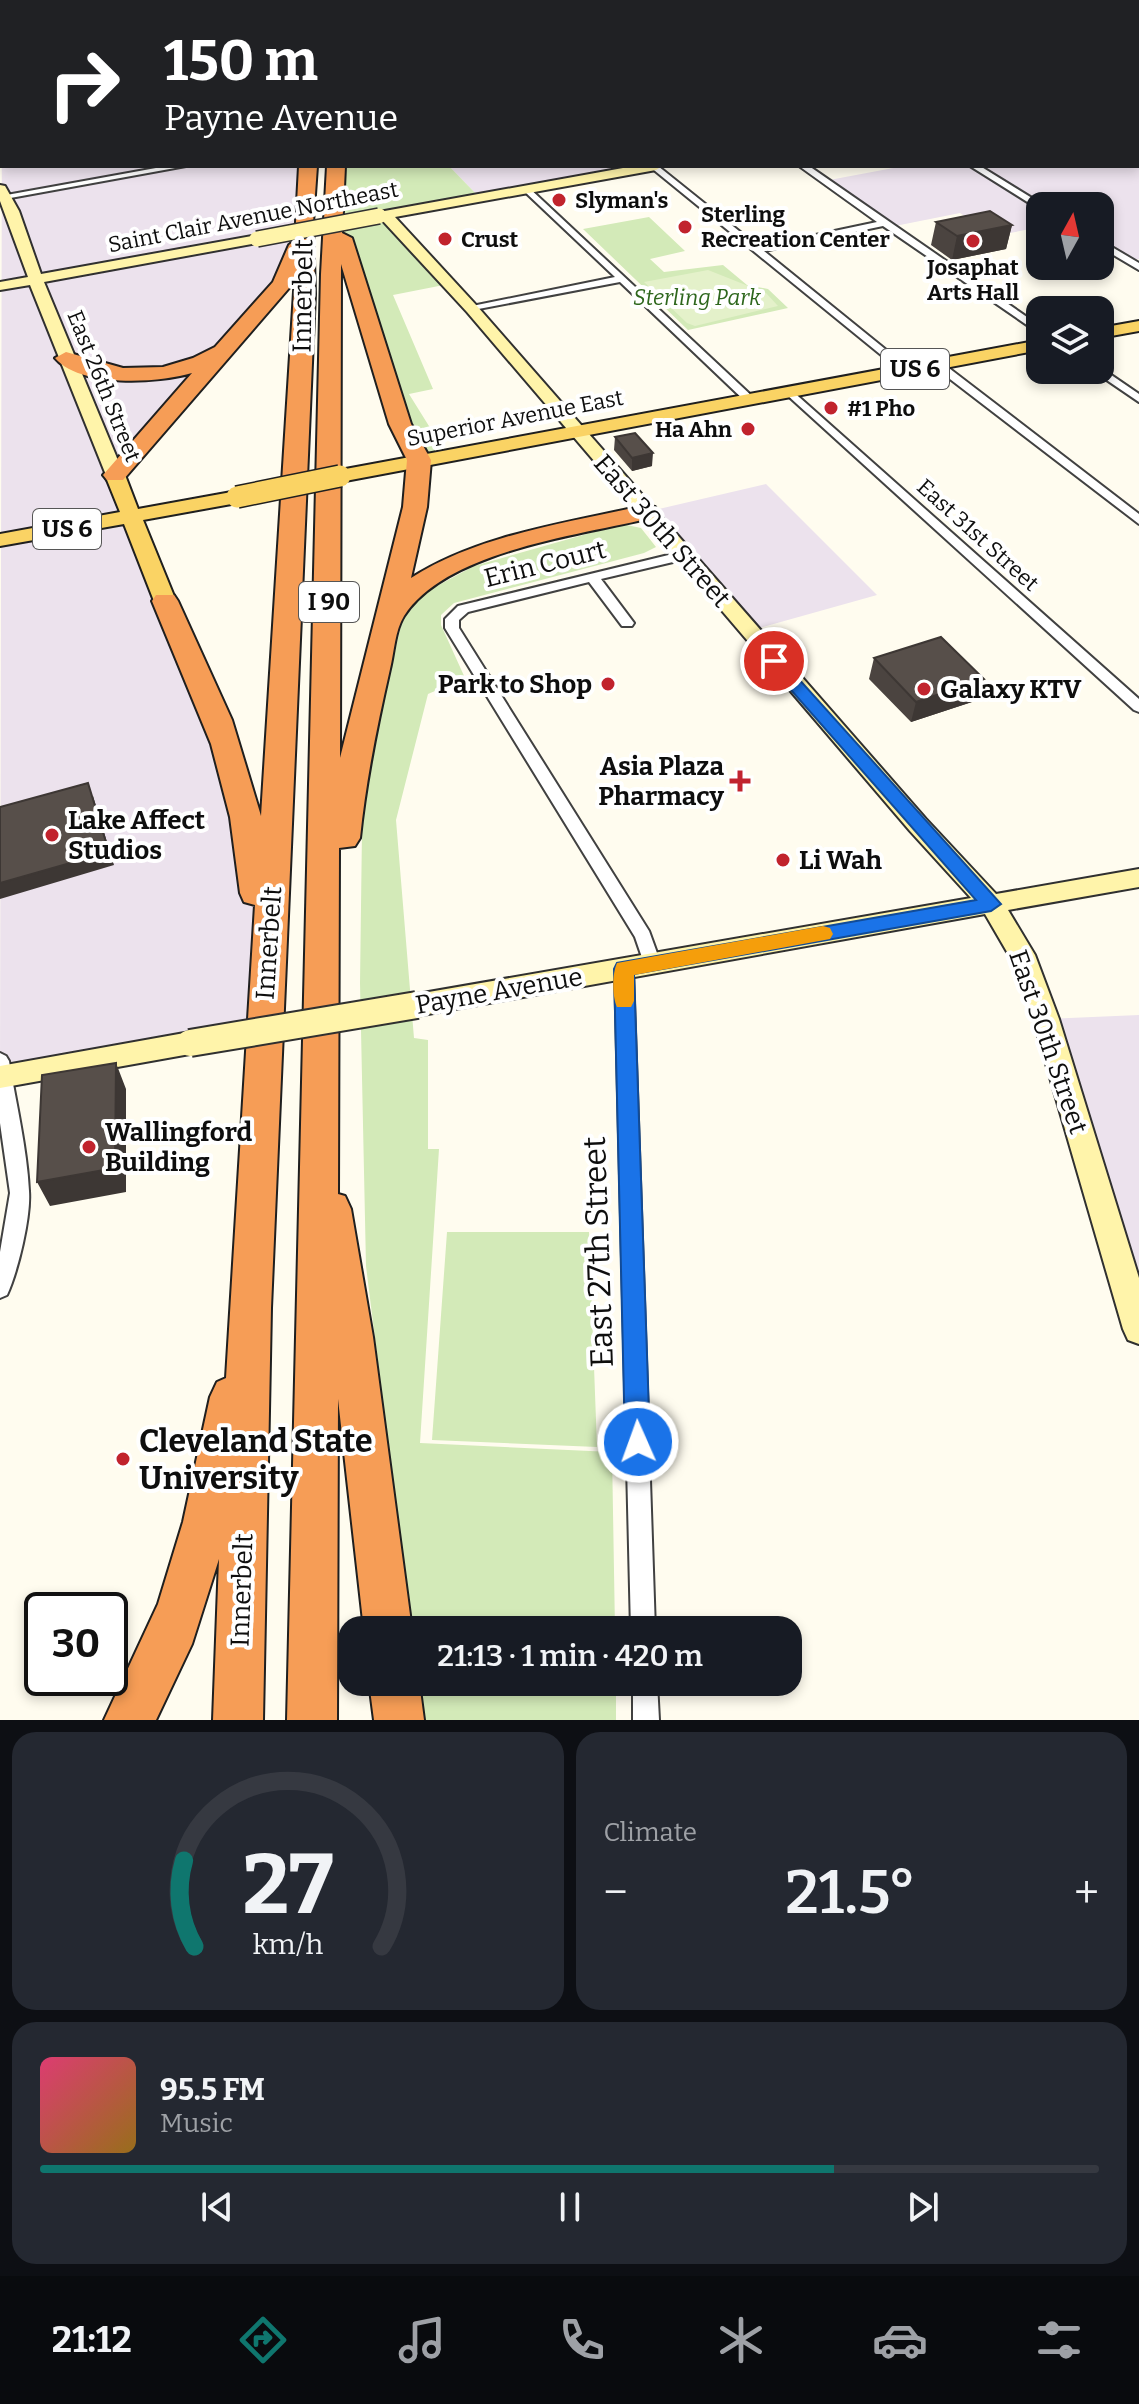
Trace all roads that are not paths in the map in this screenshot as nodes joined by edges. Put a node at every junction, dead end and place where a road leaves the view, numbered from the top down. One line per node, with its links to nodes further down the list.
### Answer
1 (168, 168): 9 (street)
2 (308, 168): 14 (highway, Innerbelt / I 90)
3 (336, 168): 11 (highway, Innerbelt / I 90)
4 (643, 168): 8 (main road, Saint Clair Avenue Northeast)
5 (656, 168): 16 (street)
6 (806, 168): 15 (street)
7 (977, 168): 10 (street)
8 (527, 189): 13 (main road, Saint Clair Avenue Northeast); 20 (street)
9 (2, 192): 12 (main road, East 26th Street)
10 (1026, 198)
11 (336, 209): 36 (highway); 52 (highway, Innerbelt / I 90)
12 (6, 212): 19 (main road, East 26th Street)
13 (382, 215): 19 (main road, Saint Clair Avenue Northeast, bridge); 22 (main road, East 30th Street)
14 (304, 223): 26 (highway); 53 (highway, Innerbelt / I 90)
15 (884, 223): 16 (street); 23 (street)
16 (756, 250): 30 (street)
17 (1114, 252): 18 (street)
18 (1139, 267)
19 (36, 279): 21 (main road, Saint Clair Avenue Northeast); 28 (main road, East 26th Street)
20 (620, 279): 22 (street); 34 (street)
21 (0, 286)
22 (472, 309): 35 (main road, East 30th Street)
23 (1026, 321)
24 (1139, 326): 25 (main road)
25 (1114, 330)
26 (231, 344): 28 (highway); 37 (highway)
27 (1026, 348): 29 (main road, Superior Avenue East / US 6)
28 (66, 358): 37 (main road, East 26th Street)
29 (937, 364): 30 (main road, Superior Avenue East / US 6); 40 (street)
30 (906, 370): 32 (main road, Superior Avenue East / US 6)
31 (1114, 382): 33 (street)
32 (790, 392): 34 (main road, Superior Avenue East / US 6); 47 (street, East 31st Street)
33 (1139, 399)
34 (750, 400): 35 (main road, Superior Avenue East / US 6)
35 (575, 430): 36 (main road, Superior Avenue East / US 6); 38 (main road, East 30th Street)
36 (419, 460): 39 (main road, Superior Avenue East / US 6, bridge); 45 (highway)
37 (115, 475): 39 (main road, East 26th Street)
38 (646, 512): 42 (main road, East 30th Street); 45 (highway)
39 (133, 517): 41 (main road, Superior Avenue East / US 6); 44 (main road, East 26th Street)
40 (1139, 520)
41 (0, 540)
42 (685, 555): 43 (street, Erin Court); 49 (main road, East 30th Street)
43 (592, 577): 46 (street); 50 (street, Erin Court)
44 (165, 601): 53 (highway)
45 (388, 620): 52 (highway)
46 (627, 623)
47 (1139, 707)
48 (1139, 878): 49 (main road, Payne Avenue)
49 (991, 904): 50 (main road, Payne Avenue); 58 (main road, East 30th Street)
50 (652, 964): 51 (main road, Payne Avenue)
51 (624, 969): 54 (main road, Payne Avenue, bridge); 60 (street, East 27th Street)
52 (323, 995): 55 (highway, Innerbelt / I 90)
53 (266, 996): 57 (highway, Innerbelt / I 90)
54 (1, 1072): 56 (street)
55 (318, 1150): 59 (highway); 65 (highway, Innerbelt / I 90)
56 (0, 1288)
57 (250, 1308): 63 (highway); 64 (highway, Innerbelt / I 90)
58 (1139, 1329)
59 (386, 1616)
60 (643, 1616)
61 (396, 1696): 66 (highway)
62 (645, 1696): 67 (street)
63 (129, 1720)
64 (238, 1720)
65 (312, 1720)
66 (399, 1720)
67 (646, 1720)

